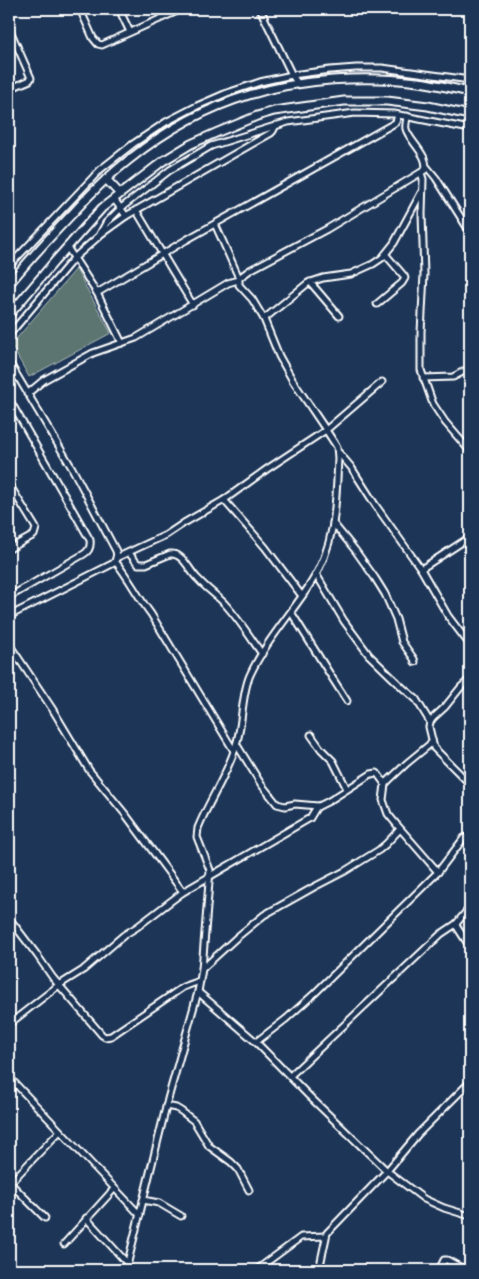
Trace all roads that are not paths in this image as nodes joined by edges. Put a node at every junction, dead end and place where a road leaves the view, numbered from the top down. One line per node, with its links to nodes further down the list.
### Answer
1 (80, 9): 6 (street)
2 (118, 9): 6 (street)
3 (182, 9): 6 (street)
4 (260, 9): 7 (street)
5 (9, 28): 10 (street)
6 (130, 32)
7 (292, 75): 8 (street); 9 (street); 12 (street)
8 (470, 80)
9 (298, 84): 11 (street); 13 (street)
10 (9, 89)
11 (470, 92)
12 (212, 99): 13 (street); 34 (street)
13 (216, 108): 21 (street)
14 (398, 115): 16 (street); 17 (street); 27 (street)
15 (470, 115): 23 (street)
16 (407, 116): 18 (street); 19 (street)
17 (276, 126): 24 (street); 25 (street)
18 (470, 129)
19 (427, 167): 20 (street); 28 (street)
20 (421, 173): 22 (street); 35 (street)
21 (106, 180): 23 (street); 37 (street)
22 (422, 190): 32 (street); 48 (street)
23 (117, 196): 24 (street); 30 (street)
24 (121, 208): 26 (street); 29 (street)
25 (136, 210): 26 (street); 31 (street)
26 (126, 216): 29 (street)
27 (215, 224): 31 (street); 35 (street)
28 (470, 232)
29 (99, 236): 33 (street)
30 (67, 247): 33 (street); 41 (street)
31 (163, 254): 38 (street); 39 (street)
32 (386, 255): 36 (street); 40 (street)
33 (74, 258): 38 (street); 44 (street)
34 (9, 266)
35 (238, 279): 39 (street); 43 (street)
36 (310, 282): 42 (street); 43 (street)
37 (9, 284)
38 (97, 293): 45 (street)
39 (193, 304): 45 (street)
40 (377, 304)
41 (9, 316)
42 (339, 316)
43 (264, 320): 52 (street)
44 (9, 335)
45 (122, 343): 50 (street)
46 (9, 362): 50 (street)
47 (470, 368): 48 (street)
48 (423, 378): 53 (street)
49 (382, 382): 52 (street)
50 (27, 394): 61 (street)
51 (9, 399): 65 (street)
52 (326, 430): 54 (street); 56 (street)
53 (470, 451)
54 (338, 453): 57 (street); 62 (street)
55 (9, 484): 59 (street)
56 (224, 500): 60 (street); 64 (street)
57 (333, 523): 63 (street); 71 (street)
58 (470, 537): 62 (street)
59 (9, 548)
60 (129, 553): 61 (street); 70 (street)
61 (116, 560): 67 (street); 77 (street)
62 (420, 569): 69 (street)
63 (316, 574): 64 (street); 74 (street)
64 (302, 596): 66 (street)
65 (9, 597)
66 (291, 612): 70 (street); 73 (street)
67 (9, 616)
68 (9, 644): 86 (street)
69 (470, 645)
70 (262, 654): 77 (street)
71 (415, 662)
72 (470, 679): 74 (street)
73 (347, 701)
74 (430, 722): 76 (street)
75 (311, 734): 80 (street)
76 (432, 741): 78 (street); 79 (street)
77 (235, 748): 81 (street); 85 (street)
78 (385, 784): 80 (street); 82 (street)
79 (470, 784)
80 (346, 789): 81 (street)
81 (319, 806): 85 (street)
82 (400, 829): 84 (street); 91 (street)
83 (470, 836): 84 (street)
84 (438, 872): 96 (street)
85 (210, 876): 86 (street); 91 (street)
86 (183, 892): 93 (street)
87 (470, 907): 89 (street)
88 (9, 918): 93 (street)
89 (456, 924): 90 (street); 97 (street)
90 (470, 947)
91 (202, 969): 92 (street)
92 (200, 981): 93 (street); 94 (street)
93 (60, 985): 95 (street)
94 (198, 992): 96 (street); 100 (street)
95 (9, 1024)
96 (256, 1042): 97 (street)
97 (290, 1076): 102 (street)
98 (9, 1077): 101 (street)
99 (469, 1086): 102 (street)
100 (166, 1106): 105 (street); 106 (street)
101 (60, 1132): 103 (street); 104 (street)
102 (387, 1171): 109 (street); 112 (street)
103 (9, 1183): 110 (street)
104 (114, 1188): 107 (street); 111 (street)
105 (249, 1190)
106 (143, 1200): 107 (street); 108 (street)
107 (140, 1215): 114 (street)
108 (181, 1216)
109 (470, 1216)
110 (45, 1218)
111 (86, 1218): 113 (street); 114 (street)
112 (325, 1236): 115 (street); 117 (street)
113 (64, 1244)
114 (127, 1263): 116 (street)
115 (259, 1268)
116 (126, 1270)
117 (319, 1270)
118 (358, 1270): 119 (street)
119 (368, 1270)
120 (438, 1270): 121 (street)
121 (465, 1270)

